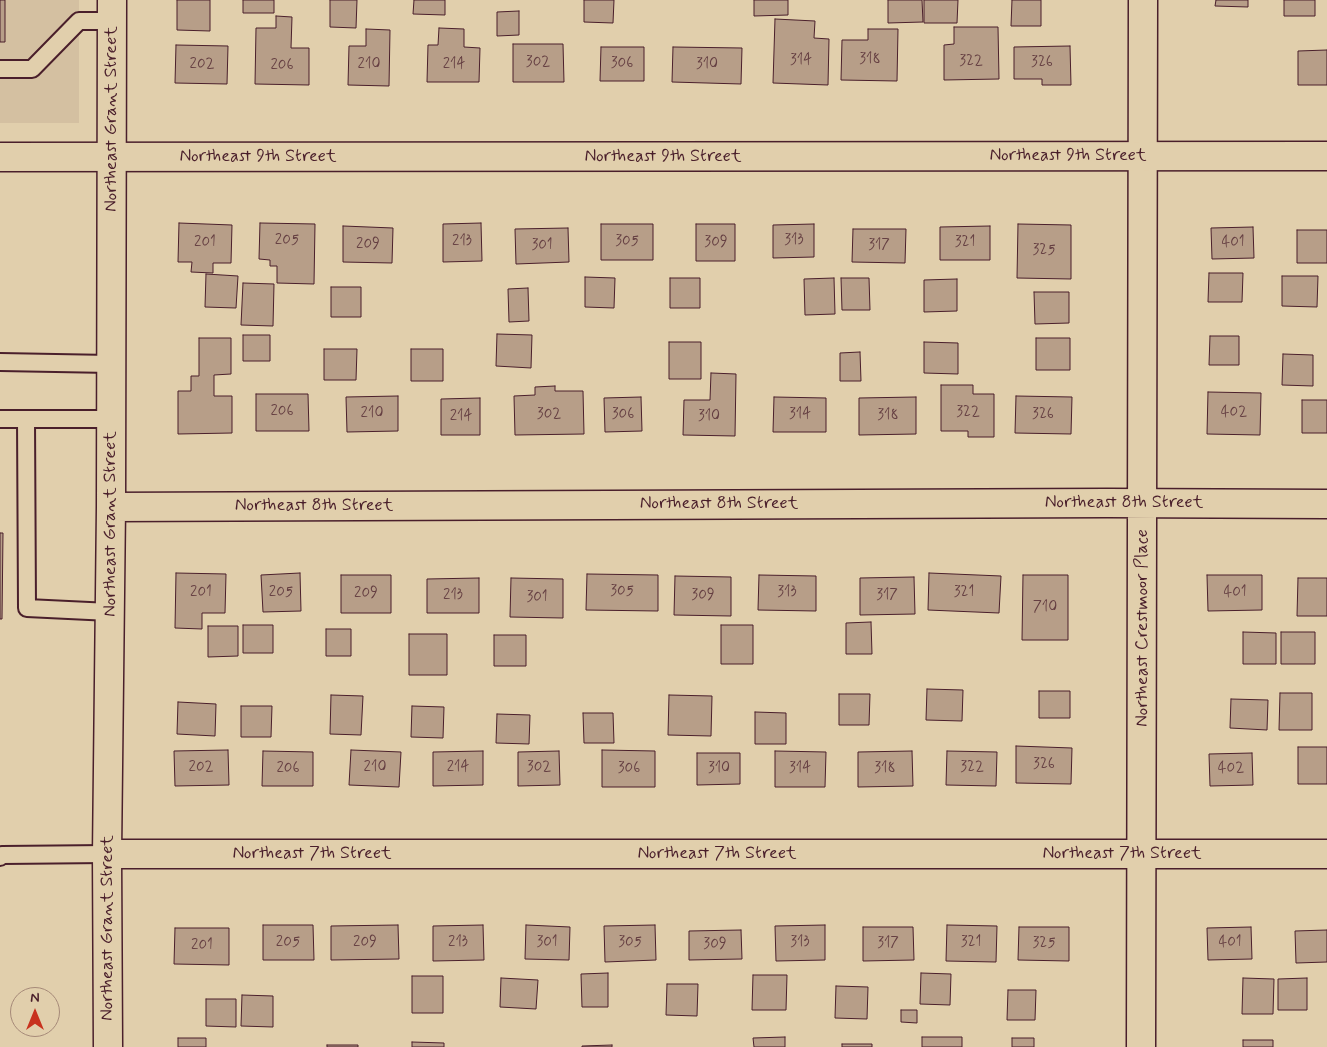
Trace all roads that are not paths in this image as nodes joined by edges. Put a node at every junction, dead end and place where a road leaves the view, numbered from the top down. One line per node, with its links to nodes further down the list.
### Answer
1 (1143, 0): 5 (street, Northeast Crestmoor Place)
2 (112, 11): 3 (lane); 7 (street, Northeast Grant Street)
3 (0, 69)
4 (0, 156): 7 (street, Northeast 9th Street)
5 (1142, 156): 6 (street, Northeast 9th Street); 7 (street, Northeast 9th Street); 13 (street, Northeast Crestmoor Place)
6 (1327, 156)
7 (112, 157): 9 (street, Northeast Grant Street)
8 (0, 362): 9 (lane)
9 (112, 364): 12 (street, Northeast Grant Street)
10 (0, 419): 11 (lane)
11 (26, 419): 12 (lane); 16 (lane)
12 (111, 420): 15 (street, Northeast Grant Street)
13 (1143, 503): 14 (street, Northeast 8th Street); 15 (street, Northeast 8th Street); 18 (street, Northeast Crestmoor Place)
14 (1327, 504)
15 (112, 507): 16 (street, Northeast Grant Street)
16 (110, 612): 17 (street, Northeast Grant Street)
17 (107, 854): 18 (street, Northeast 7th Street); 20 (lane); 21 (street, Northeast Grant Street)
18 (1142, 854): 19 (street, Northeast 7th Street); 22 (street, Northeast Crestmoor Place)
19 (1327, 854)
20 (0, 857)
21 (108, 1047)
22 (1142, 1047)

